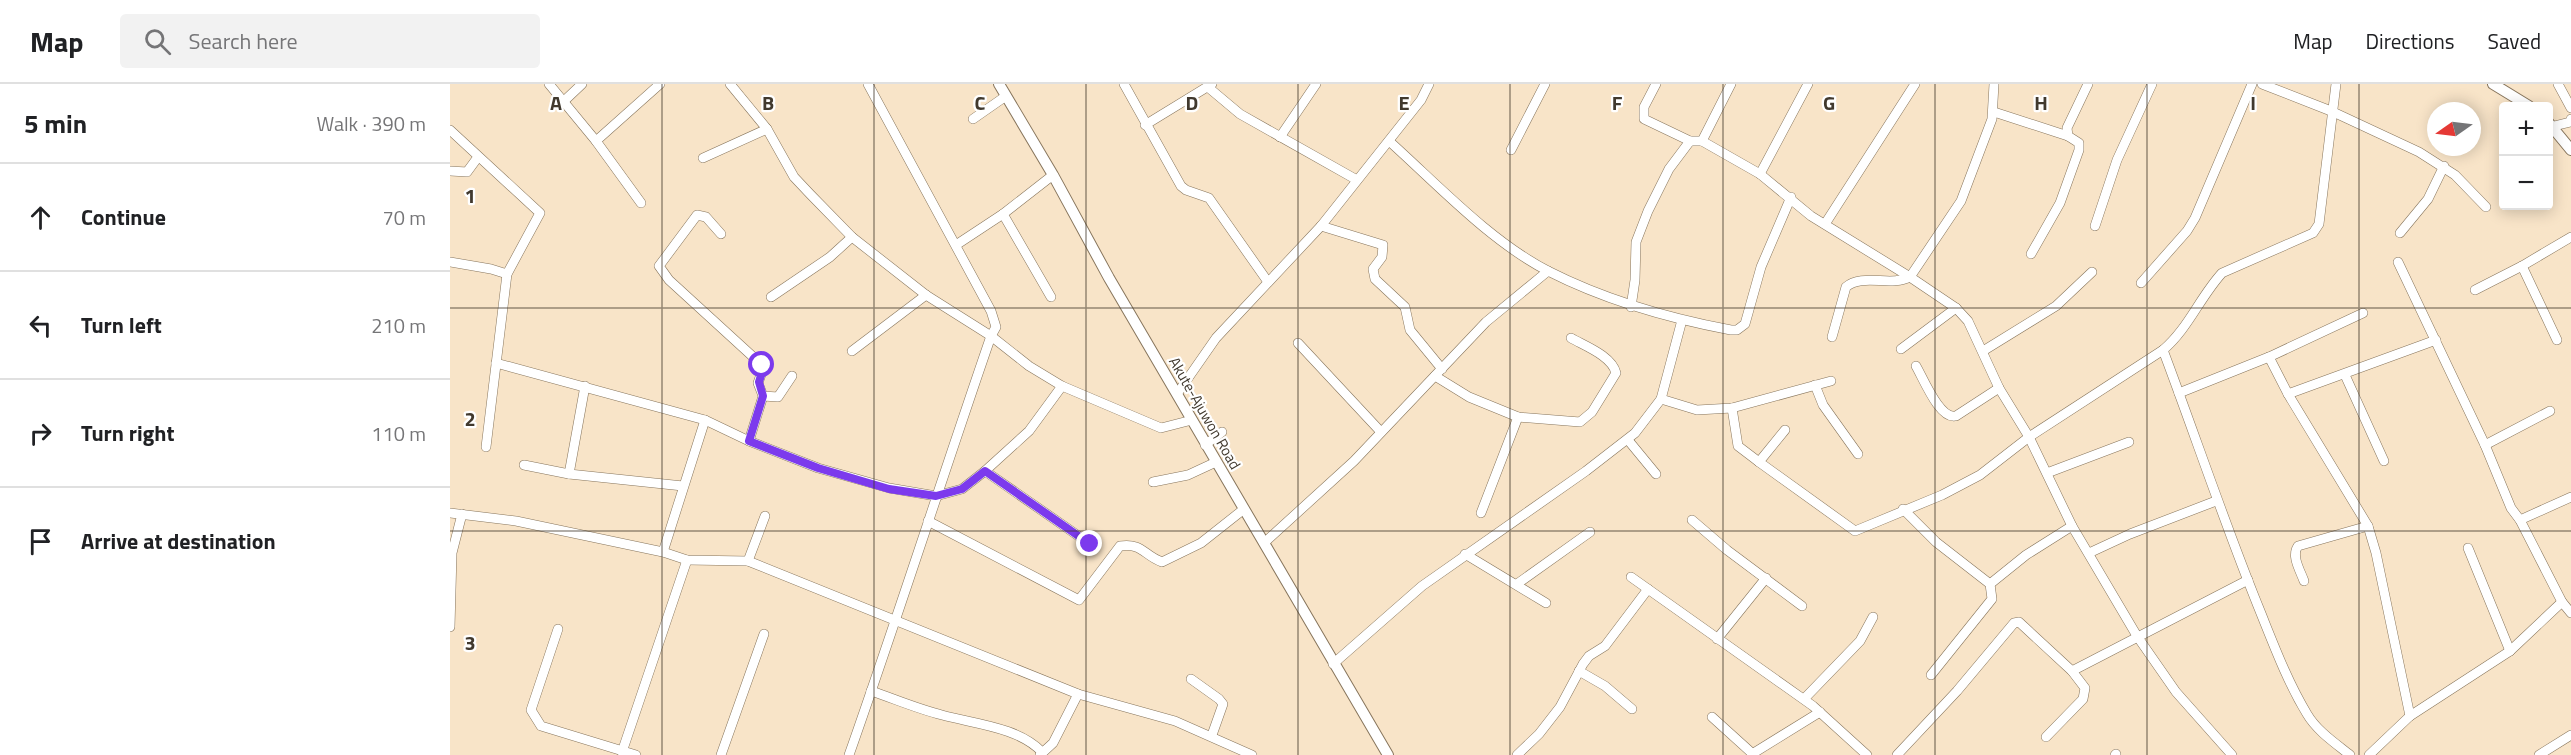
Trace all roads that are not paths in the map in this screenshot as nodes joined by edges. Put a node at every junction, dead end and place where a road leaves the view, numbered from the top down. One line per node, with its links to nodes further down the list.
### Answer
1 (549, 84): 25 (street)
2 (582, 84): 25 (street)
3 (660, 84): 39 (street)
4 (730, 84): 35 (street)
5 (868, 84): 63 (street)
6 (999, 84): 24 (main road, Akute-Ajuwon Road)
7 (1124, 84): 33 (street)
8 (1316, 84): 38 (street)
9 (1429, 84): 40 (street)
10 (1545, 84): 43 (street)
11 (1656, 84): 41 (street)
12 (1731, 84): 42 (street)
13 (1808, 84): 49 (street)
14 (1915, 84): 56 (street)
15 (1994, 84): 29 (street)
16 (2088, 84): 37 (street)
17 (2152, 84): 58 (street)
18 (2252, 84): 73 (street)
19 (2262, 84): 28 (street)
20 (2336, 84): 28 (street)
21 (2493, 84): 26 (main road)
22 (2558, 84): 27 (street)
23 (1211, 86): 33 (street); 38 (street)
24 (1006, 96): 30 (street); 50 (main road, Akute-Ajuwon Road)
25 (563, 102): 39 (street)
26 (2522, 102)
27 (2571, 108)
28 (2331, 111): 47 (street); 89 (street)
29 (1994, 112): 37 (street); 71 (street)
30 (973, 119)
31 (2571, 119): 32 (street)
32 (2553, 124)
33 (1145, 125): 72 (street)
34 (2553, 127): 44 (main road)
35 (767, 129): 46 (street); 61 (street)
36 (450, 130): 45 (street)
37 (2068, 136): 64 (street)
38 (1281, 137): 51 (street)
39 (596, 141): 53 (street)
40 (1389, 141): 51 (street); 68 (street)
41 (1690, 141): 42 (street); 78 (street)
42 (1702, 141): 49 (street)
43 (1511, 150)
44 (2571, 150)
45 (478, 157): 48 (street); 70 (street)
46 (703, 158)
47 (2444, 166): 54 (street); 59 (street)
48 (450, 171)
49 (1760, 174): 52 (street)
50 (1053, 175): 55 (street); 104 (main road, Akute-Ajuwon Road)
51 (1357, 180): 57 (street)
52 (1791, 197): 56 (street); 81 (street)
53 (641, 203)
54 (2486, 207)
55 (1003, 214): 63 (street); 77 (street)
56 (1825, 224): 71 (street)
57 (1321, 225): 72 (street); 95 (street)
58 (2095, 226)
59 (2400, 233)
60 (721, 234): 106 (street)
61 (852, 237): 75 (street); 76 (street)
62 (2571, 237): 67 (street)
63 (956, 245): 82 (street)
64 (2031, 254)
65 (450, 262): 70 (street)
66 (2398, 262): 85 (street)
67 (2522, 266): 74 (street); 86 (street)
68 (1548, 271): 78 (street); 95 (street)
69 (2092, 272): 91 (street)
70 (507, 274): 93 (street)
71 (1910, 277): 79 (street); 84 (street)
72 (1268, 282): 104 (street)
73 (2141, 283)
74 (2475, 290)
75 (926, 295): 82 (street); 90 (street)
76 (771, 297)
77 (1051, 297)
78 (1631, 307): 81 (street)
79 (1956, 308): 88 (street); 91 (street)
80 (2363, 313): 92 (street)
81 (1682, 320): 107 (street)
82 (992, 336): 101 (street); 134 (street)
83 (1571, 338): 110 (street)
84 (1832, 338)
85 (2436, 340): 96 (street); 121 (street)
86 (2557, 340)
87 (1298, 343): 115 (street)
88 (1901, 349)
89 (2163, 350): 103 (street); 116 (street)
90 (852, 351)
91 (1983, 351): 102 (street)
92 (2269, 357): 103 (street); 105 (street)
93 (496, 363): 100 (street); 122 (street)
94 (1916, 366): 102 (street)
95 (1439, 373): 110 (street); 115 (street)
96 (2345, 375): 105 (street); 124 (street)
97 (792, 376): 106 (street)
98 (1831, 381): 99 (street)
99 (1815, 385): 108 (street); 123 (street)
100 (585, 386): 111 (street); 130 (street)
101 (1062, 386): 112 (street); 128 (street)
102 (1999, 388): 116 (street)
103 (2179, 393): 136 (street)
104 (1177, 394): 112 (main road, Akute-Ajuwon Road)
105 (2288, 394): 147 (street)
106 (763, 396): 118 (street)
107 (1660, 399): 108 (street); 117 (street)
108 (1732, 408): 126 (street)
109 (2550, 411): 121 (street)
110 (1518, 417): 140 (street)
111 (705, 420): 118 (street); 133 (street)
112 (1192, 420): 120 (main road, Akute-Ajuwon Road)
113 (1785, 430): 126 (street)
114 (1222, 432): 120 (street)
115 (1381, 432): 149 (street)
116 (2029, 437): 129 (street); 138 (street)
117 (1628, 440): 131 (street); 154 (street)
118 (749, 441): 134 (street)
119 (2130, 442): 129 (street)
120 (1205, 445): 125 (main road, Akute-Ajuwon Road)
121 (2485, 445): 144 (street)
122 (486, 447)
123 (1858, 454)
124 (2384, 461)
125 (1216, 462): 132 (street); 137 (main road, Akute-Ajuwon Road)
126 (1760, 462): 138 (street)
127 (524, 465): 130 (street)
128 (985, 471): 134 (street); 150 (street)
129 (2047, 473): 146 (street)
130 (569, 474): 133 (street)
131 (1656, 474)
132 (1153, 482)
133 (683, 486): 152 (street)
134 (936, 496): 145 (street)
135 (2571, 497): 144 (street)
136 (2216, 501): 153 (street); 159 (street)
137 (1244, 509): 145 (street); 149 (main road, Akute-Ajuwon Road)
138 (1903, 509): 162 (street)
139 (450, 513): 141 (street)
140 (1481, 513)
141 (462, 514): 152 (street); 170 (street)
142 (765, 516): 156 (street)
143 (1692, 520): 158 (street)
144 (2520, 520): 164 (street)
145 (928, 521): 169 (street)
146 (2072, 526): 153 (street); 162 (street)
147 (2368, 526): 160 (street); 186 (street)
148 (1590, 532): 161 (street)
149 (1264, 543): 176 (main road, Akute-Ajuwon Road)
150 (1090, 544)
151 (2468, 548): 175 (street)
152 (663, 552): 155 (street)
153 (2089, 553): 173 (street)
154 (1465, 554): 161 (street); 176 (street)
155 (687, 560): 156 (street); 191 (street)
156 (748, 561): 169 (street)
157 (1631, 577): 163 (street)
158 (1766, 578): 166 (street); 174 (street)
159 (2248, 580): 173 (street); 202 (street)
160 (2304, 581)
161 (1517, 584): 165 (street)
162 (1990, 584): 179 (street)
163 (1648, 588): 174 (street); 177 (street)
164 (2562, 602): 167 (street); 175 (street)
165 (1546, 603)
166 (1802, 606)
167 (2571, 613)
168 (1873, 617): 183 (street)
169 (897, 621): 181 (street); 182 (street)
170 (450, 627)
171 (558, 629): 191 (street)
172 (764, 634): 194 (street)
173 (2137, 636): 178 (street); 201 (street)
174 (1717, 639): 183 (street)
175 (2510, 651): 186 (street)
176 (1333, 664): 197 (main road, Akute-Ajuwon Road)
177 (1579, 671): 184 (street); 198 (street)
178 (2072, 671): 190 (street); 200 (street)
179 (1931, 675)
180 (1191, 679): 188 (street)
181 (871, 691): 192 (street); 195 (street)
182 (1078, 694): 188 (street); 192 (street)
183 (1804, 699): 185 (street)
184 (1632, 709)
185 (1820, 712): 193 (street); 199 (street)
186 (2410, 716): 203 (street)
187 (1712, 717): 193 (street)
188 (1212, 735): 196 (street)
189 (2571, 735): 204 (street)
190 (2046, 737)
191 (628, 754)
192 (1041, 754)
193 (1753, 754)
194 (721, 755)
195 (849, 755)
196 (1252, 755)
197 (1388, 755)
198 (1517, 755)
199 (1867, 755)
200 (1896, 755)
201 (2232, 755)
202 (2350, 755)
203 (2369, 755)
204 (2539, 755)

